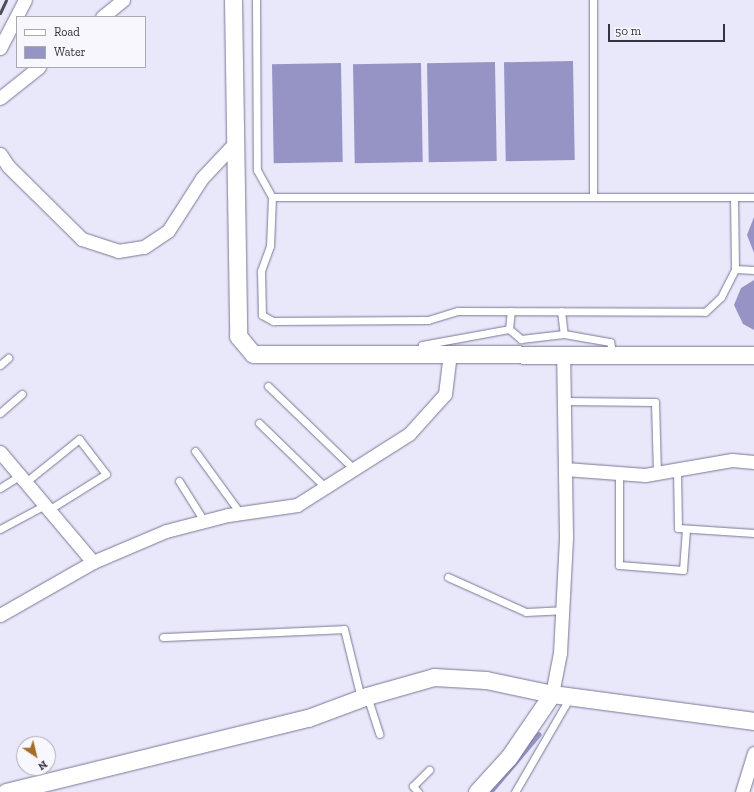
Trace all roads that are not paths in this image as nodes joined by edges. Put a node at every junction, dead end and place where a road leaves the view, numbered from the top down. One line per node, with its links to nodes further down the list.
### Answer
1 (25, 0): 6 (street)
2 (123, 0): 7 (street)
3 (232, 0): 12 (street)
4 (256, 0): 16 (lane)
5 (593, 0): 15 (lane)
6 (17, 16)
7 (103, 16)
8 (16, 17): 9 (street)
9 (0, 48)
10 (38, 68): 11 (street)
11 (0, 98)
12 (234, 144): 14 (street); 25 (street)
13 (0, 154): 14 (street)
14 (4, 169)
15 (593, 196): 16 (lane); 17 (lane)
16 (272, 197): 21 (lane)
17 (734, 197): 18 (lane); 19 (lane)
18 (754, 197)
19 (735, 269): 20 (lane); 22 (lane)
20 (754, 270)
21 (511, 311): 22 (lane); 23 (lane)
22 (561, 311): 24 (lane)
23 (509, 329): 24 (lane); 25 (lane)
24 (564, 334): 29 (lane)
25 (420, 355): 26 (street)
26 (450, 355): 28 (street); 40 (street)
27 (754, 355): 29 (street)
28 (563, 356): 29 (street); 34 (street)
29 (613, 356)
30 (8, 358): 31 (lane)
31 (0, 365)
32 (268, 386): 40 (lane)
33 (22, 394): 35 (lane)
34 (564, 401): 41 (street); 44 (lane)
35 (0, 413)
36 (259, 423): 47 (lane)
37 (195, 451): 50 (lane)
38 (0, 452): 45 (street)
39 (754, 462): 42 (street)
40 (354, 469): 47 (street)
41 (565, 469): 43 (street); 57 (street)
42 (677, 470): 44 (street); 53 (lane)
43 (619, 473): 44 (street); 53 (lane)
44 (657, 473)
45 (24, 478): 48 (lane); 49 (street); 49 (lane)
46 (179, 481): 51 (lane)
47 (325, 487): 50 (street)
48 (0, 488)
49 (47, 507): 52 (lane); 55 (street)
50 (240, 513): 51 (street)
51 (204, 521): 55 (street)
52 (0, 529)
53 (686, 529): 54 (lane)
54 (754, 533)
55 (93, 562): 58 (street)
56 (448, 577): 57 (lane)
57 (561, 610): 60 (street)
58 (0, 616)
59 (163, 637): 61 (lane)
60 (552, 694): 61 (street); 62 (street); 69 (street)
61 (364, 697): 64 (lane); 67 (street)
62 (570, 697): 63 (street); 70 (lane)
63 (754, 722)
64 (379, 734)
65 (754, 753): 71 (street)
66 (429, 770): 68 (lane)
67 (6, 792)
68 (418, 792)
69 (477, 792)
70 (516, 792)
71 (742, 792)

